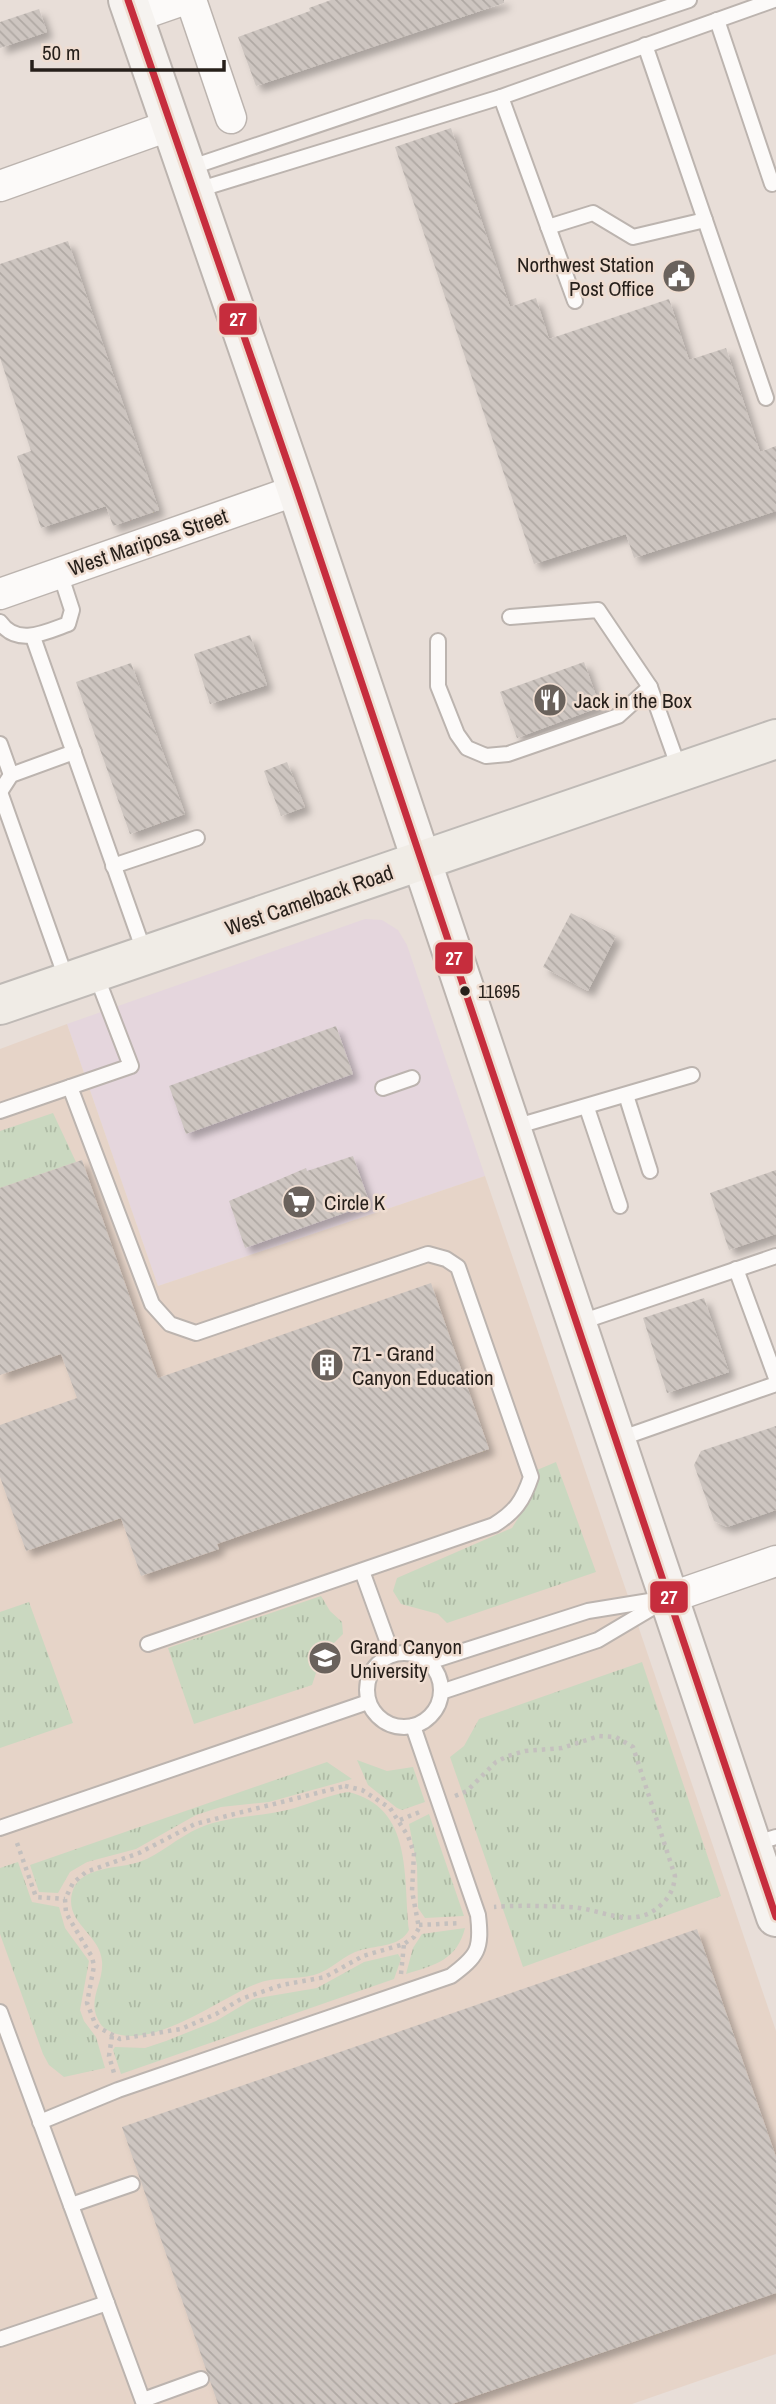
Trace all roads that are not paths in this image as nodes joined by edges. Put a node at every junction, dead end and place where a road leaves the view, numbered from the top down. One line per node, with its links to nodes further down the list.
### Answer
1 (183, 0): 5 (street)
2 (191, 0): 9 (street)
3 (689, 0): 11 (lane)
4 (775, 1): 6 (lane)
5 (131, 9): 10 (main road)
6 (717, 20): 7 (lane); 12 (lane)
7 (645, 45): 8 (lane); 14 (lane)
8 (501, 97): 11 (lane); 15 (lane)
9 (230, 118)
10 (170, 125): 11 (main road); 13 (street)
11 (189, 180): 18 (main road)
12 (776, 182)
13 (0, 186)
14 (705, 220): 15 (lane); 17 (lane)
15 (548, 227): 16 (lane)
16 (575, 301)
17 (766, 398)
18 (297, 490): 19 (street, West Mariposa Street); 33 (main road)
19 (60, 573): 20 (street, West Mariposa Street); 23 (lane)
20 (0, 594)
21 (510, 617): 25 (lane)
22 (3, 630): 23 (lane)
23 (33, 637): 28 (lane)
24 (438, 641): 25 (lane)
25 (650, 687): 29 (lane)
26 (776, 739): 29 (main road, West Camelback Road)
27 (0, 744): 30 (lane)
28 (74, 752): 30 (lane); 34 (lane)
29 (681, 772): 33 (main road, West Camelback Road)
30 (11, 775): 31 (lane)
31 (0, 792): 36 (lane)
32 (197, 838): 34 (lane)
33 (419, 863): 35 (main road, West Camelback Road); 45 (main road)
34 (113, 866): 35 (lane)
35 (146, 956): 36 (main road, West Camelback Road)
36 (81, 978): 37 (main road, West Camelback Road); 40 (lane)
37 (0, 1005)
38 (692, 1075): 42 (lane)
39 (412, 1078): 41 (lane)
40 (70, 1087): 44 (lane); 55 (lane)
41 (383, 1088)
42 (626, 1095): 43 (lane); 46 (lane)
43 (587, 1108): 45 (lane); 47 (lane)
44 (0, 1111)
45 (510, 1129): 50 (main road)
46 (650, 1171)
47 (620, 1206)
48 (776, 1256): 49 (lane)
49 (736, 1269): 50 (lane); 51 (lane)
50 (576, 1324): 53 (main road)
51 (776, 1378)
52 (776, 1384): 53 (lane)
53 (615, 1440): 56 (main road)
54 (776, 1561): 56 (street)
55 (362, 1571): 57 (lane); 58 (lane)
56 (669, 1598): 59 (lane); 60 (lane); 64 (main road)
57 (148, 1644)
58 (392, 1654): 59 (lane); 61 (lane)
59 (429, 1662): 60 (lane)
60 (441, 1692): 62 (lane)
61 (368, 1702): 62 (lane); 63 (lane)
62 (414, 1726): 67 (lane)
63 (0, 1828)
64 (764, 1841): 65 (main road)
65 (776, 1917)
66 (0, 2012): 67 (lane)
67 (40, 2122): 69 (lane)
68 (132, 2184): 69 (lane)
69 (71, 2206): 70 (lane)
70 (107, 2304): 71 (lane); 73 (lane)
71 (0, 2339)
72 (201, 2379): 73 (lane)
73 (144, 2402)

